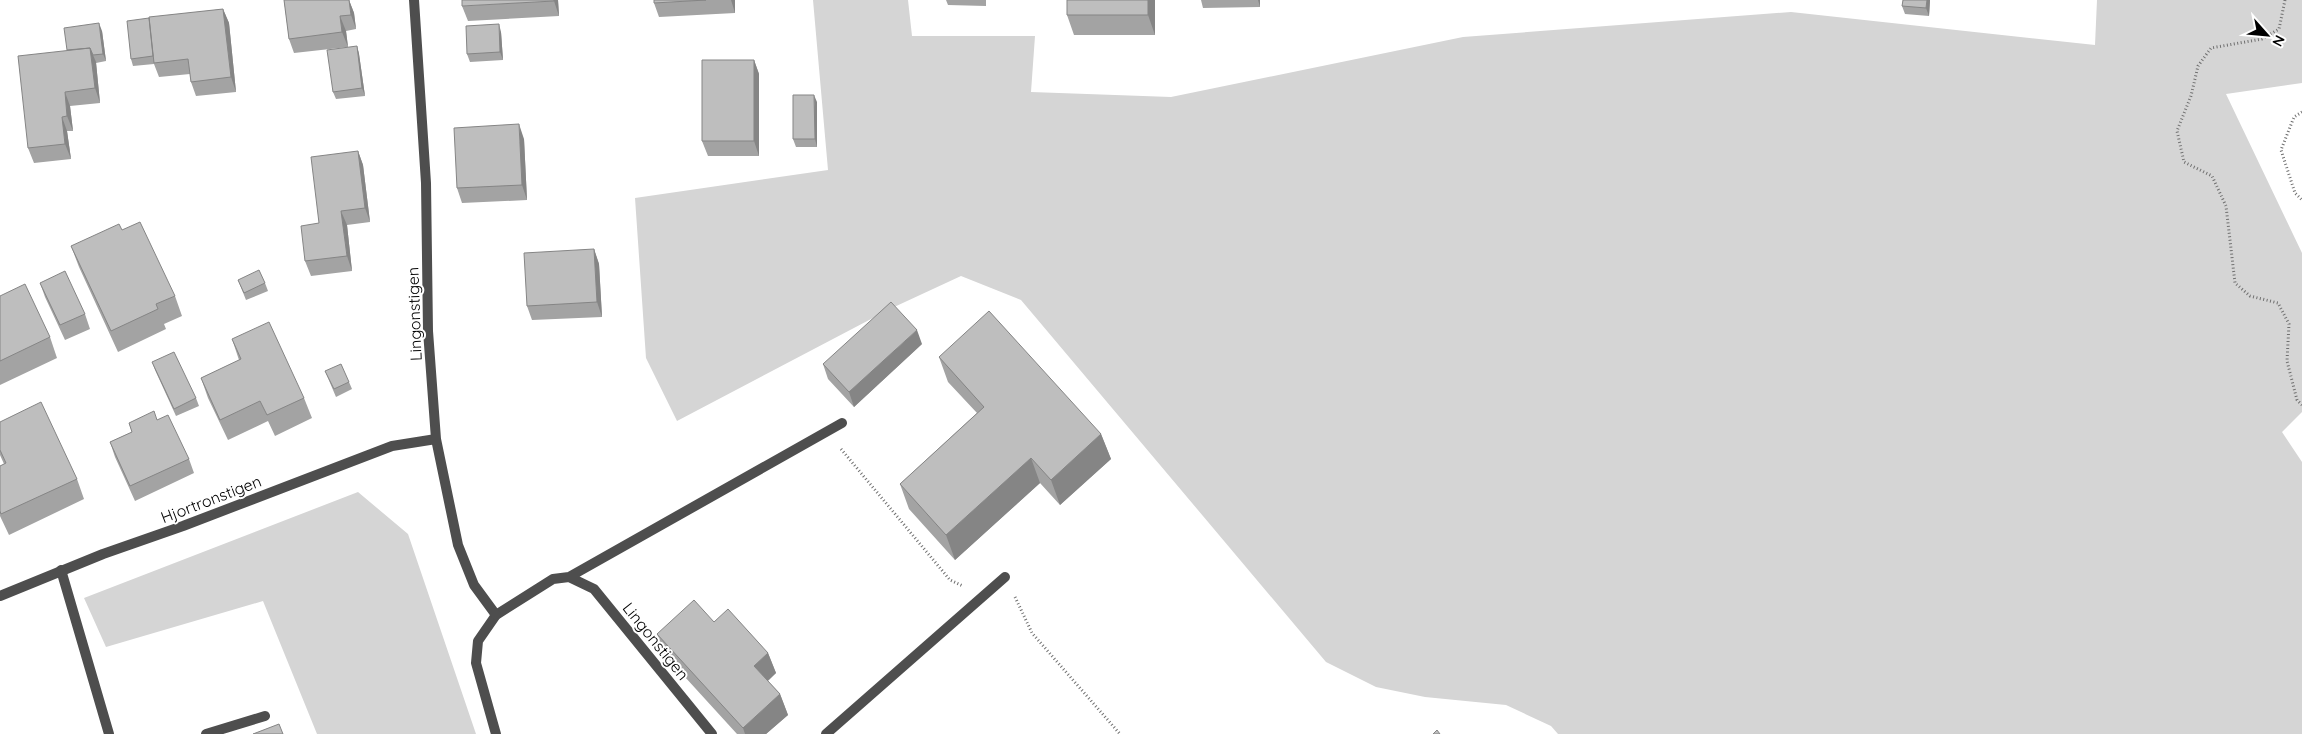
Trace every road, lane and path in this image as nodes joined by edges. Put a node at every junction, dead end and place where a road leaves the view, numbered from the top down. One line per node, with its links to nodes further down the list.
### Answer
1 (414, 0): 8 (street, Lingonstigen)
2 (2285, 0): 5 (path)
3 (2302, 112): 4 (path)
4 (2302, 200)
5 (2302, 405)
6 (842, 423): 7 (street)
7 (827, 432): 10 (street); 12 (path)
8 (436, 439): 9 (street, Hjortronstigen); 14 (street, Lingonstigen)
9 (61, 570): 13 (street, Hjortronstigen); 16 (street)
10 (569, 577): 14 (street); 19 (street, Lingonstigen)
11 (1005, 577): 12 (street); 21 (path)
12 (984, 595): 20 (street)
13 (0, 596)
14 (496, 615): 18 (street)
15 (265, 716): 17 (street)
16 (109, 734)
17 (206, 734)
18 (496, 734)
19 (712, 734)
20 (826, 734)
21 (1120, 734)

